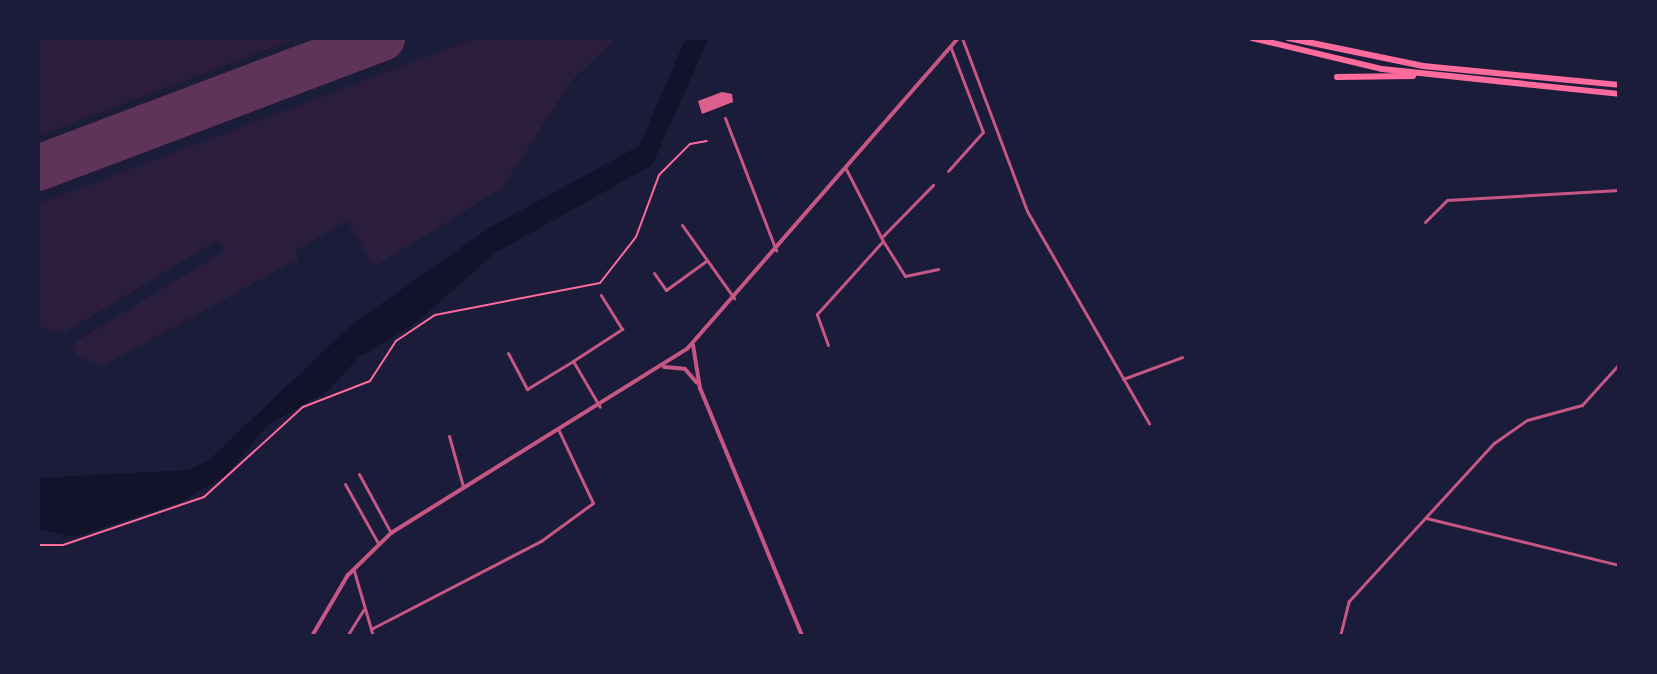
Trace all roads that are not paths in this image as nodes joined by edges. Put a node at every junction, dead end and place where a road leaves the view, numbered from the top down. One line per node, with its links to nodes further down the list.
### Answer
1 (960, 38): 4 (street); 33 (street)
2 (1252, 38): 5 (highway)
3 (1288, 38): 7 (highway)
4 (951, 48): 10 (street); 11 (street)
5 (1429, 76): 6 (highway); 8 (highway)
6 (1337, 77)
7 (1617, 84)
8 (1619, 94)
9 (725, 118): 17 (street)
10 (846, 169): 16 (street); 17 (street)
11 (948, 171)
12 (933, 185): 16 (street)
13 (1619, 190): 14 (street)
14 (1425, 222)
15 (682, 225): 18 (street)
16 (882, 239): 19 (street); 24 (street)
17 (776, 250): 22 (street)
18 (706, 261): 20 (street); 22 (street)
19 (938, 269)
20 (654, 273)
21 (601, 295): 28 (street)
22 (734, 298): 23 (street)
23 (693, 343): 26 (street); 29 (street)
24 (828, 345)
25 (508, 353): 28 (street)
26 (680, 354): 29 (street); 31 (street); 32 (street)
27 (1182, 357): 33 (street)
28 (573, 361): 35 (street)
29 (692, 362): 34 (street)
30 (1619, 364): 42 (street)
31 (664, 367): 32 (street); 35 (street)
32 (688, 371): 34 (street)
33 (1123, 379): 36 (street)
34 (700, 388): 52 (street)
35 (600, 407): 37 (street)
36 (1149, 423)
37 (559, 431): 41 (street); 48 (street)
38 (449, 436): 41 (street)
39 (359, 474): 43 (street)
40 (345, 484): 44 (street)
41 (464, 488): 43 (street)
42 (1426, 518): 45 (street); 53 (street)
43 (391, 533): 44 (street)
44 (378, 543): 46 (street)
45 (1619, 565)
46 (353, 569): 47 (street); 49 (street)
47 (363, 610): 48 (street); 50 (street)
48 (371, 629): 51 (street)
49 (312, 636)
50 (347, 636)
51 (373, 636)
52 (802, 636)
53 (1340, 636)

